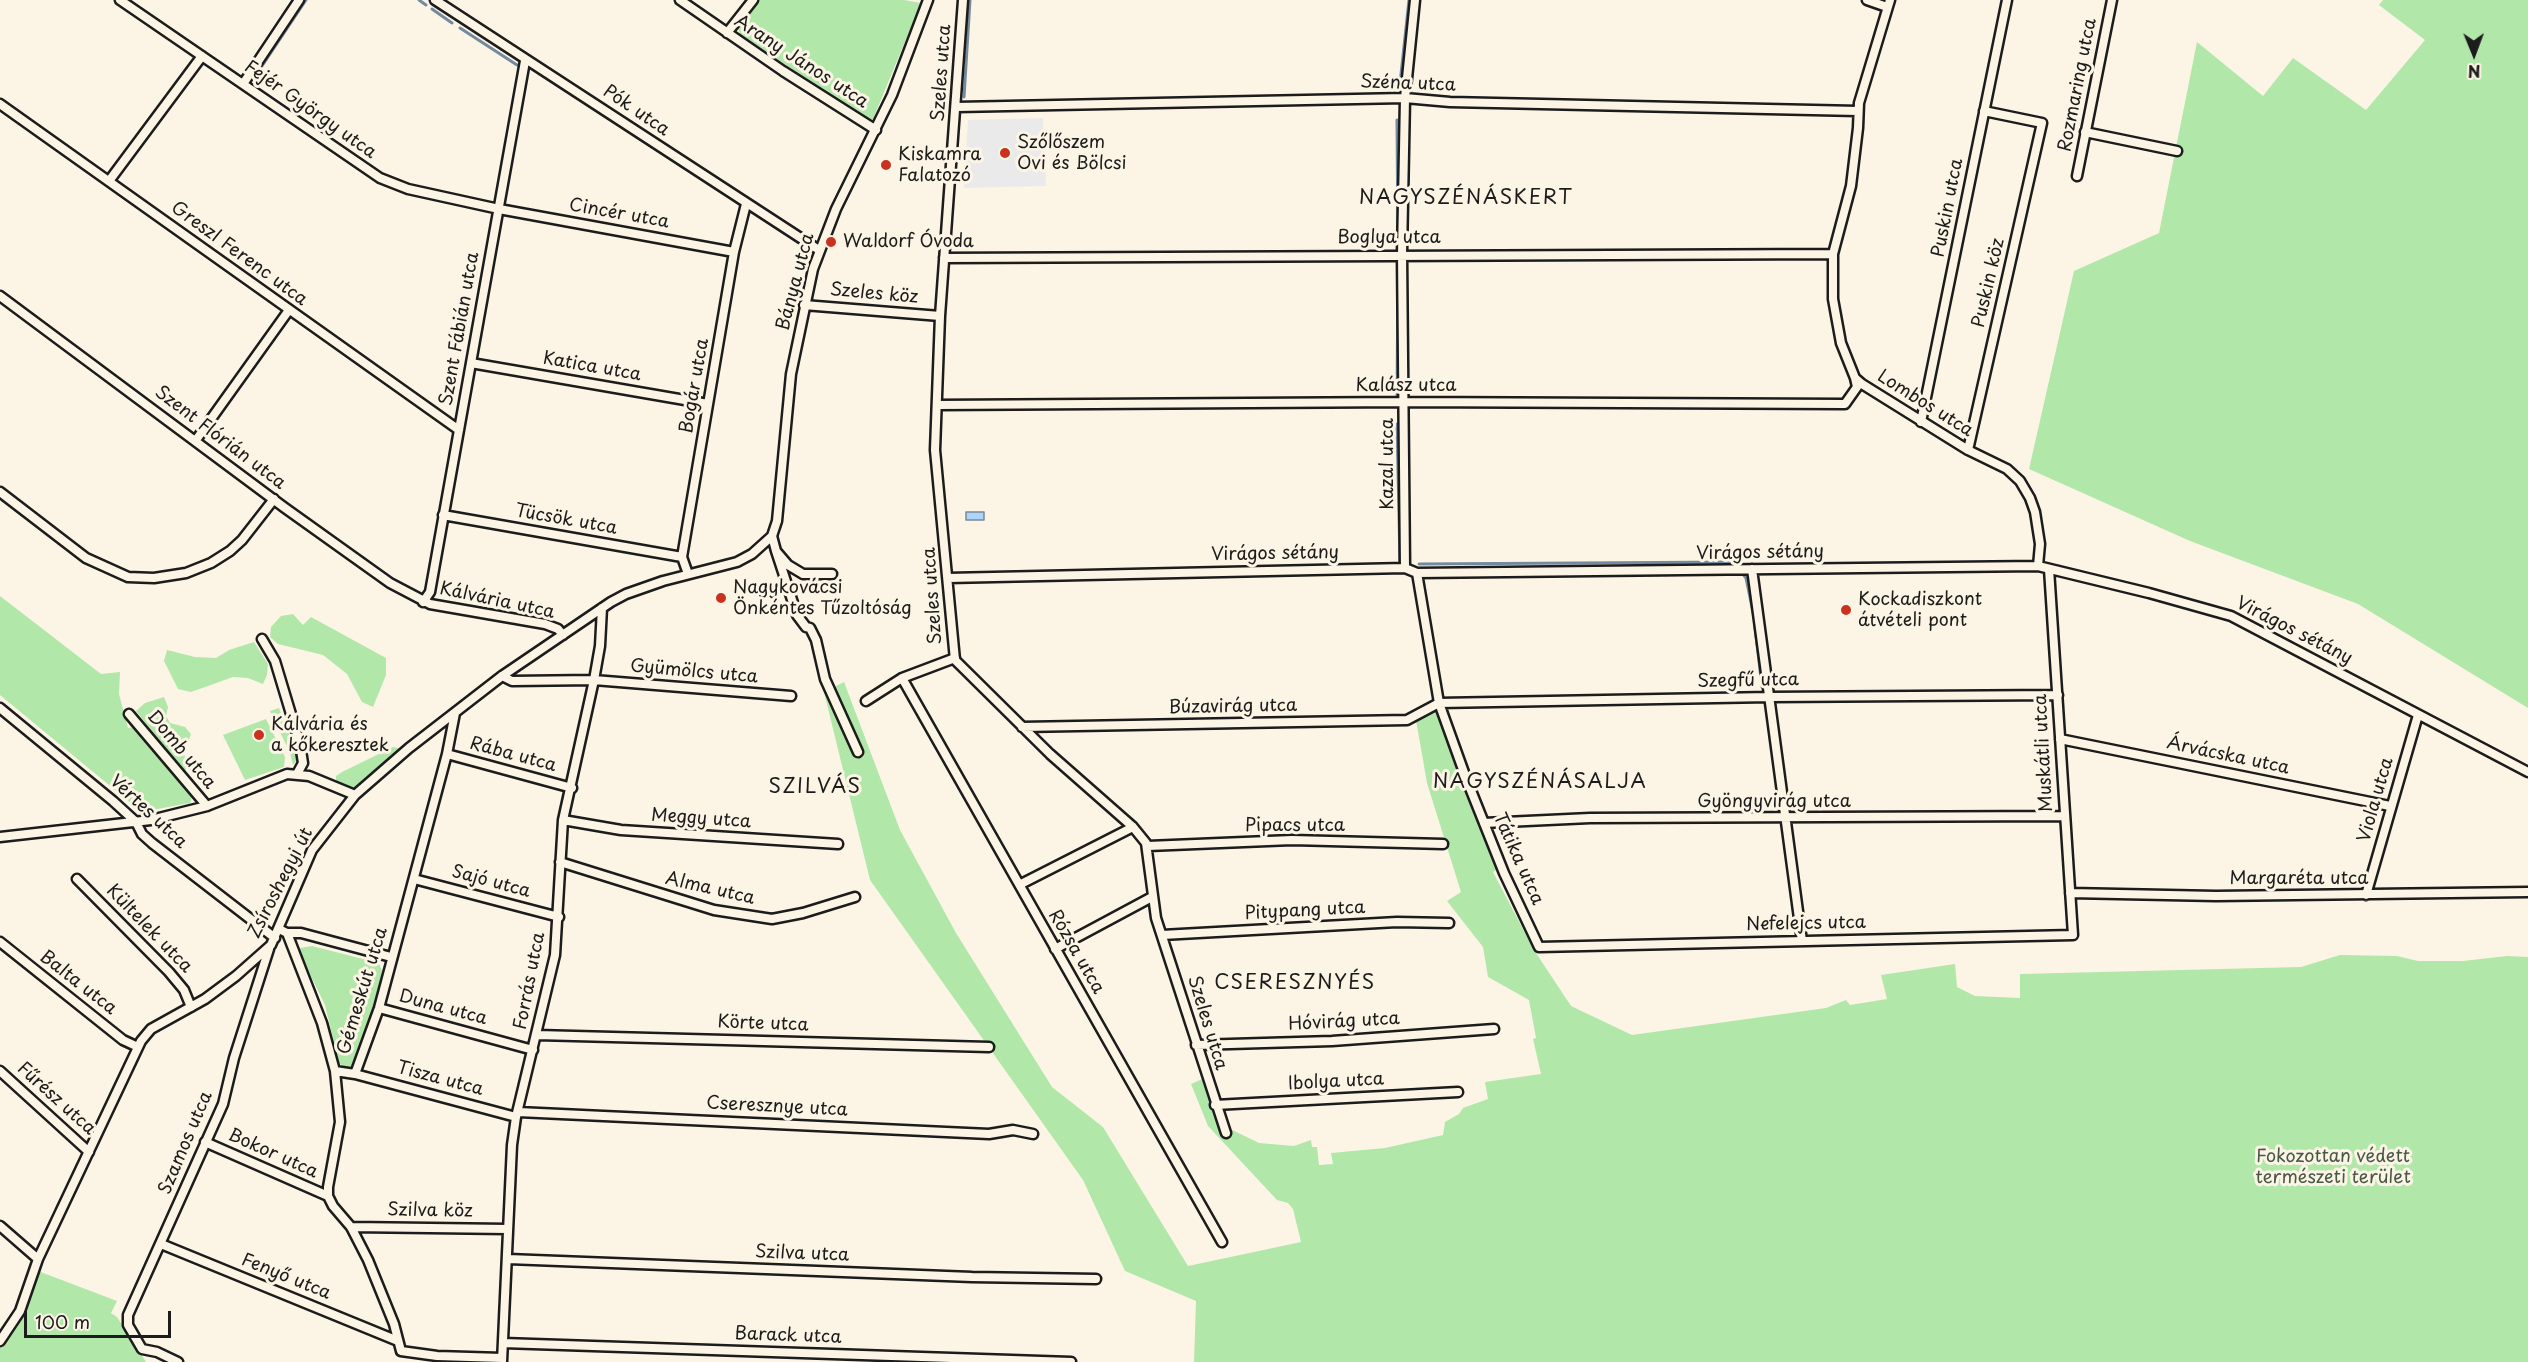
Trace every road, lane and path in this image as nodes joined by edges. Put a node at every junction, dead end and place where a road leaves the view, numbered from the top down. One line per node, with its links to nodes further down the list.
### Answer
1 (120, 0): 14 (street, Fejér György utca)
2 (299, 0): 16 (street)
3 (435, 0): 15 (street, Pók utca)
4 (680, 0): 13 (street, Arany János utca)
5 (753, 0): 13 (street)
6 (928, 0): 22 (street, Bánya utca)
7 (963, 0): 19 (street, Szeles utca)
8 (1415, 0): 17 (street, Kazal utca)
9 (1867, 0): 12 (street)
10 (2007, 0): 21 (street, Puskin utca)
11 (2112, 0): 23 (street, Rozmaring utca)
12 (1888, 3): 20 (street, Lombos utca)
13 (727, 33): 22 (street, Arany János utca)
14 (202, 56): 16 (street, Fejér György utca); 26 (street)
15 (525, 61): 27 (street, Pók utca); 28 (street, Szent Fábián utca)
16 (243, 84): 28 (street, Fejér György utca)
17 (1405, 98): 19 (street, Széna utca); 20 (street, Széna utca); 31 (street, Kazal utca)
18 (0, 104): 26 (street, Greszl Ferenc utca)
19 (957, 107): 33 (street, Szeles utca)
20 (1858, 111): 32 (street, Lombos utca)
21 (1984, 111): 43 (street, Puskin utca); 46 (street, Puskin köz)
22 (876, 130): 29 (street, Bánya utca)
23 (2085, 132): 24 (street); 25 (street, Rozmaring utca)
24 (2177, 151)
25 (2077, 176)
26 (109, 181): 36 (street, Greszl Ferenc utca)
27 (746, 204): 29 (street, Pók utca); 30 (street, Bogár utca)
28 (498, 209): 30 (street, Cincér utca); 38 (street, Szent Fábián utca)
29 (819, 250): 35 (street, Bánya utca)
30 (734, 252): 41 (street, Bogár utca)
31 (1402, 254): 32 (street, Boglya utca); 33 (street, Boglya utca); 40 (street, Kazal utca)
32 (1833, 254): 39 (street, Lombos utca)
33 (944, 258): 37 (street, Szeles utca)
34 (0, 296): 45 (street, Szent Flórián utca)
35 (804, 305): 37 (street, Szeles köz); 50 (street, Bánya utca)
36 (290, 310): 44 (street, Greszl Ferenc utca); 45 (street)
37 (940, 316): 42 (street, Szeles utca)
38 (471, 363): 41 (street, Katica utca); 44 (street, Szent Fábián utca)
39 (1855, 378): 40 (street, Kalász utca); 43 (street, Lombos utca)
40 (1405, 402): 42 (street, Kalász utca); 54 (street, Kazal utca)
41 (708, 404): 52 (street, Bogár utca)
42 (938, 405): 60 (street, Szeles utca)
43 (1921, 422): 46 (street, Lombos utca)
44 (459, 430): 49 (street, Szent Fábián utca)
45 (196, 440): 48 (street, Szent Flórián utca)
46 (1968, 450): 53 (street, Lombos utca)
47 (0, 492): 48 (street)
48 (274, 499): 61 (street, Szent Flórián utca)
49 (444, 515): 52 (street, Tücsök utca); 61 (street, Szent Fábián utca)
50 (772, 536): 51 (street); 58 (street, Zsíroshegyi út)
51 (776, 551): 59 (street); 80 (street)
52 (682, 557): 58 (street, Bogár utca)
53 (2038, 566): 55 (street, Virágos sétány); 56 (street, Virágos sétány)
54 (1406, 568): 57 (street, Virágos sétány); 60 (street, Virágos sétány)
55 (2049, 569): 69 (street, Muskátli utca); 77 (street, Virágos sétány)
56 (1752, 570): 57 (street, Virágos sétány); 71 (street)
57 (1417, 573): 73 (street, Tátika utca)
58 (688, 574): 62 (street, Zsíroshegyi út)
59 (832, 574)
60 (948, 578): 65 (street, Szeles utca)
61 (423, 602): 63 (street, Kálvária utca)
62 (602, 608): 63 (street, Zsíroshegyi út); 68 (street, Forrás utca)
63 (563, 635): 66 (street, Zsíroshegyi út)
64 (262, 639): 83 (street)
65 (955, 658): 67 (street); 78 (street, Szeles utca)
66 (502, 676): 68 (street, Gyümölcs utca); 75 (street, Zsíroshegyi út)
67 (902, 678): 72 (street); 101 (street, Rózsa utca)
68 (594, 680): 70 (street, Gyümölcs utca); 84 (street, Forrás utca)
69 (2058, 695): 71 (street, Szegfű utca); 79 (street, Muskátli utca)
70 (791, 696)
71 (1770, 697): 73 (street, Szegfű utca); 89 (street)
72 (866, 701)
73 (1439, 704): 78 (street, Búzavirág utca); 92 (street, Tátika utca)
74 (0, 708): 91 (street, Vértes utca)
75 (455, 713): 81 (street, Gémeskút utca); 85 (street, Zsíroshegyi út)
76 (129, 714): 87 (street, Domb utca)
77 (2418, 715): 82 (street, Virágos sétány); 86 (street, Viola utca)
78 (1022, 727): 93 (street, Szeles utca)
79 (2060, 739): 86 (street, Árvácska utca); 88 (street, Muskátli utca)
80 (858, 752)
81 (447, 754): 84 (street, Rába utca); 100 (street, Gémeskút utca)
82 (2528, 772)
83 (300, 775): 85 (street); 87 (street)
84 (572, 788): 90 (street, Forrás utca)
85 (355, 795): 111 (street, Zsíroshegyi út)
86 (2390, 806): 104 (street, Viola utca)
87 (207, 807): 91 (street)
88 (2064, 816): 89 (street, Gyöngyvirág utca); 103 (street, Muskátli utca)
89 (1784, 819): 92 (street, Gyöngyvirág utca); 112 (street)
90 (563, 820): 95 (street, Meggy utca); 98 (street, Forrás utca)
91 (136, 822): 94 (street); 111 (street, Vértes utca)
92 (1484, 824): 114 (street, Tátika utca)
93 (1133, 827): 97 (street, Szeles utca); 101 (street)
94 (0, 837)
95 (838, 844)
96 (1443, 844): 97 (street, Pipacs utca)
97 (1148, 846): 106 (street, Szeles utca)
98 (560, 862): 105 (street, Alma utca); 107 (street, Forrás utca)
99 (76, 879): 117 (street, Kültelek utca)
100 (414, 879): 107 (street, Sajó utca); 116 (street, Gémeskút utca)
101 (1021, 884): 115 (street, Rózsa utca)
102 (2528, 892): 104 (street, Margaréta utca)
103 (2070, 893): 104 (street, Margaréta utca); 109 (street, Muskátli utca)
104 (2366, 895)
105 (855, 897)
106 (1152, 897): 110 (street, Szeles utca); 115 (street)
107 (558, 917): 120 (street, Forrás utca)
108 (1449, 923): 110 (street, Pitypang utca)
109 (2073, 934): 112 (street, Nefelejcs utca)
110 (1162, 935): 121 (street, Szeles utca)
111 (278, 937): 116 (street); 117 (street, Zsíroshegyi út); 126 (street); 133 (street, Szamos utca)
112 (1802, 941): 114 (street, Nefelejcs utca)
113 (0, 942): 122 (street, Balta utca)
114 (1539, 947)
115 (1055, 949): 139 (street, Rózsa utca)
116 (391, 957): 118 (street, Gémeskút utca)
117 (191, 1007): 122 (street, Zsíroshegyi út)
118 (379, 1008): 124 (street, Duna utca); 127 (street, Gémeskút utca)
119 (1494, 1029): 121 (street, Hóvirág utca)
120 (537, 1035): 123 (street, Körte utca); 124 (street, Forrás utca)
121 (1196, 1046): 129 (street, Szeles utca)
122 (138, 1047): 134 (street, Zsíroshegyi út)
123 (989, 1047)
124 (532, 1050): 130 (street, Forrás utca)
125 (0, 1071): 134 (street, Fűrész utca)
126 (335, 1071): 127 (street, Gémeskút utca); 135 (street, Gémeskút utca)
127 (355, 1074): 130 (street, Tisza utca)
128 (1458, 1092): 129 (street, Ibolya utca)
129 (1215, 1105): 131 (street, Szeles utca)
130 (517, 1114): 132 (street, Cseresznye utca); 138 (street, Forrás utca)
131 (1226, 1132)
132 (1033, 1134)
133 (205, 1142): 135 (street, Bokor utca); 140 (street, Szamos utca)
134 (89, 1152): 141 (street, Zsíroshegyi út)
135 (328, 1196): 137 (street)
136 (0, 1226): 141 (street)
137 (351, 1227): 138 (street, Szilva köz); 145 (street)
138 (508, 1228): 142 (street, Forrás utca)
139 (1222, 1242)
140 (161, 1244): 145 (street, Fenyő utca); 149 (street, Szamos utca)
141 (38, 1259): 144 (street, Zsíroshegyi út)
142 (508, 1259): 143 (street, Szilva utca); 146 (street, Forrás utca)
143 (1096, 1279)
144 (0, 1341)
145 (398, 1341): 148 (street)
146 (503, 1342): 147 (street, Barack utca); 148 (street, Forrás utca)
147 (769, 1357): 150 (street, Barack utca)
148 (502, 1360)
149 (178, 1362)
150 (1071, 1362)

